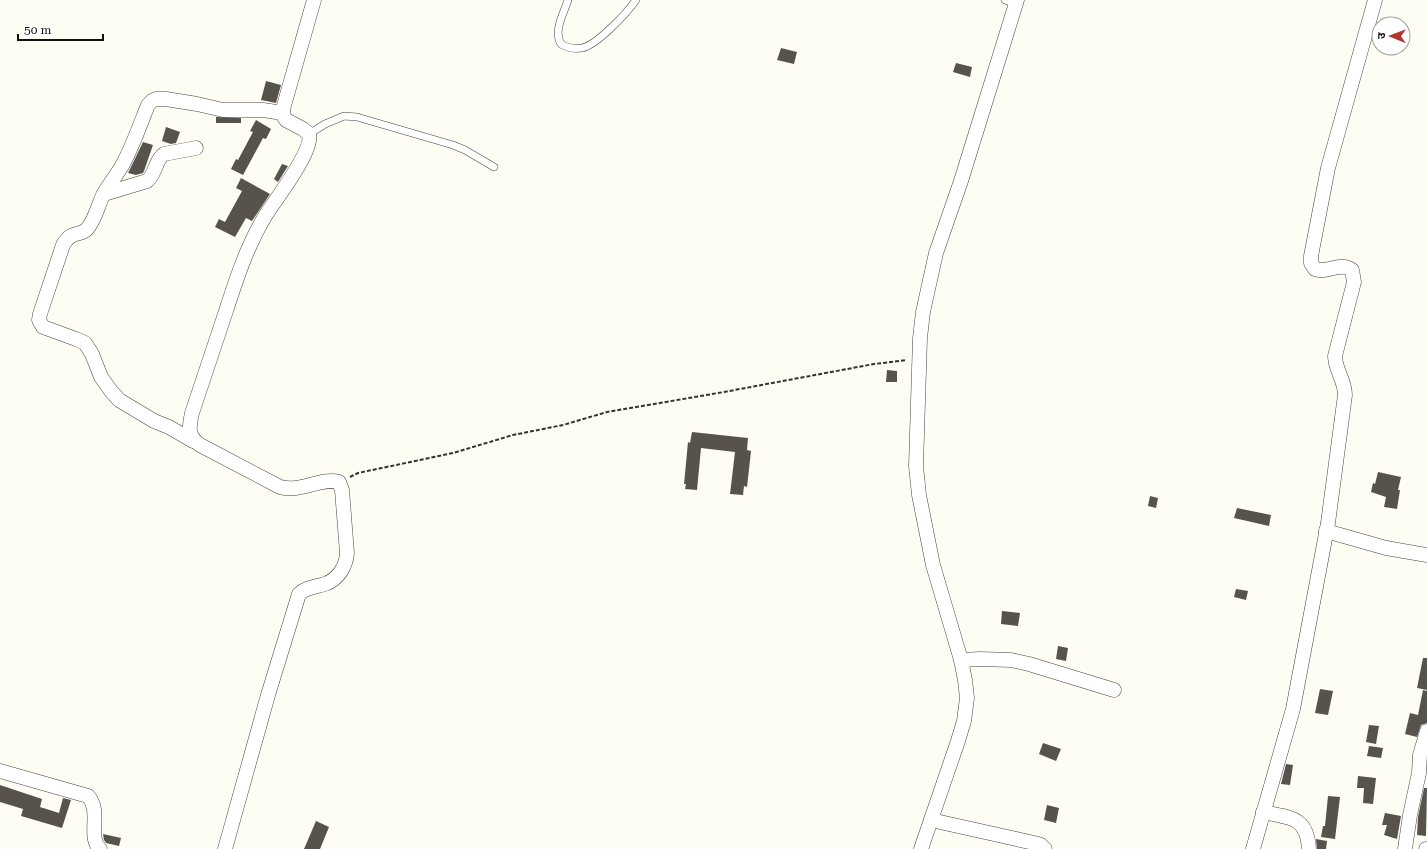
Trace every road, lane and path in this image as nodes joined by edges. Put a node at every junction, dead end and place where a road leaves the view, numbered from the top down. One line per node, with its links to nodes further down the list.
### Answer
1 (314, 0): 6 (street)
2 (568, 0): 3 (lane)
3 (636, 0)
4 (1376, 0): 14 (street)
5 (1013, 1): 11 (street)
6 (283, 113): 7 (street); 10 (street)
7 (309, 134): 9 (lane); 12 (street)
8 (196, 148): 10 (street)
9 (494, 167)
10 (104, 194): 12 (street)
11 (920, 358): 13 (path); 16 (street)
12 (193, 441): 13 (street)
13 (339, 482): 23 (street)
14 (1326, 531): 15 (street); 20 (street)
15 (1427, 555)
16 (961, 660): 17 (street); 21 (street)
17 (1114, 690)
18 (1427, 731): 28 (street)
19 (0, 771): 22 (street)
20 (1263, 812): 26 (street); 27 (street)
21 (931, 820): 24 (street); 25 (street)
22 (100, 849)
23 (226, 849)
24 (921, 849)
25 (1045, 849)
26 (1253, 849)
27 (1309, 849)
28 (1405, 849)

